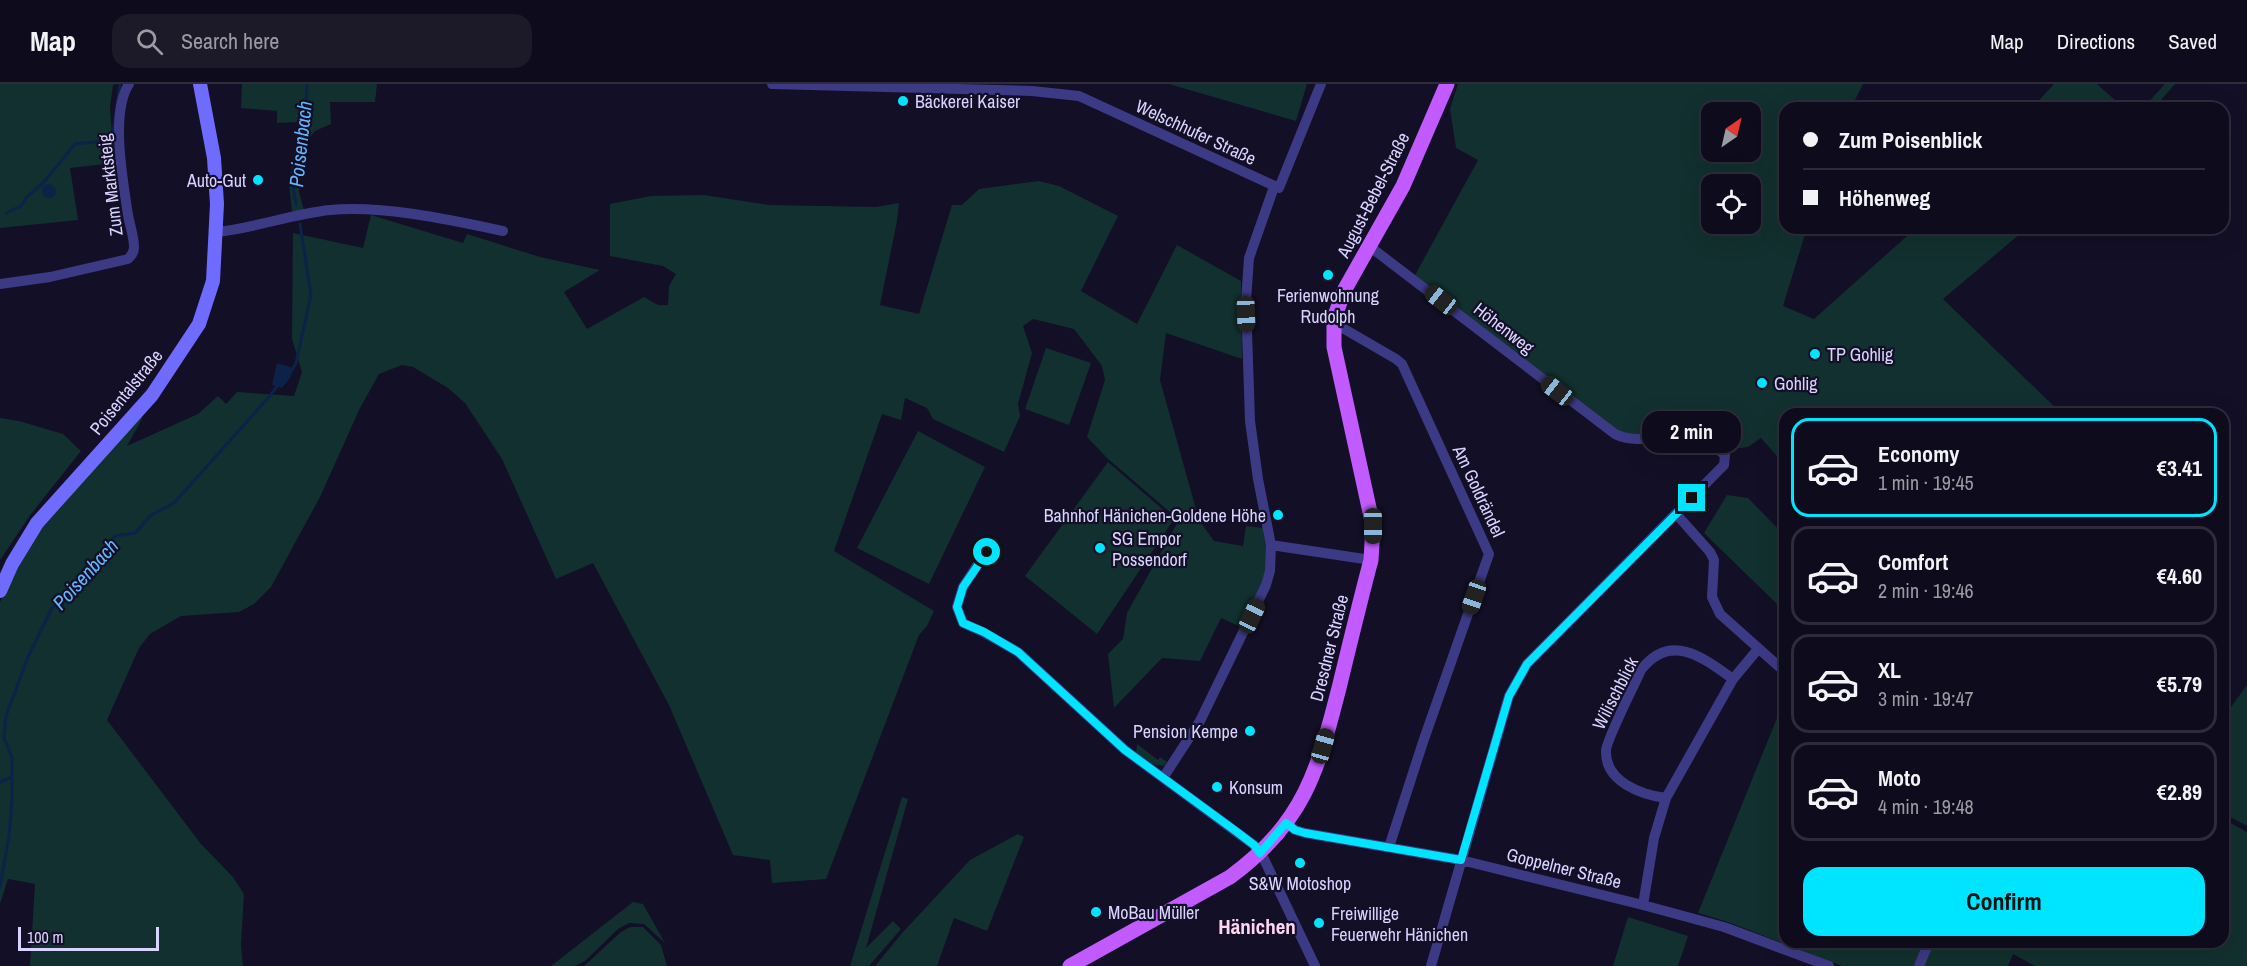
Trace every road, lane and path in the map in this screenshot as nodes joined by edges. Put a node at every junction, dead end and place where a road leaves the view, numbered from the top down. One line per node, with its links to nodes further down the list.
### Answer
1 (129, 84): 11 (street, Zum Marktsteig)
2 (200, 84): 9 (main road, Poisentalstraße)
3 (772, 84): 6 (street, Welschhufer Straße)
4 (1321, 84): 7 (street)
5 (1446, 84): 10 (main road, August-Bebel-Straße)
6 (1033, 88): 7 (street, Welschhufer Straße)
7 (1274, 187): 14 (street)
8 (503, 231): 9 (street)
9 (217, 232): 17 (main road, Poisentalstraße)
10 (1369, 246): 12 (main road, August-Bebel-Straße); 13 (street, Höhenweg)
11 (0, 284)
12 (1334, 323): 16 (main road, Dresdner Straße); 24 (street, Am Goldrändel)
13 (1677, 515): 18 (street); 26 (street, Höhenweg)
14 (1271, 545): 16 (street); 21 (street)
15 (987, 552): 21 (street)
16 (1371, 560): 23 (main road, Dresdner Straße)
17 (0, 591)
18 (1758, 649): 19 (street); 20 (street)
19 (1779, 667)
20 (1733, 679): 22 (street); 22 (street, Wilischblick)
21 (1163, 778): 25 (street)
22 (1666, 798): 27 (street)
23 (1286, 823): 24 (street, Goppelner Straße); 25 (main road, Dresdner Straße)
24 (1389, 847): 26 (street, Goppelner Straße)
25 (1260, 853): 31 (main road, Dresdner Straße); 32 (street)
26 (1461, 860): 27 (street, Goppelner Straße); 33 (street, Höhenweg)
27 (1643, 905): 28 (street, Goppelner Straße)
28 (1779, 947)
29 (1781, 948): 34 (street, Goppelner Straße)
30 (1926, 948): 35 (street)
31 (1070, 966)
32 (1315, 966)
33 (1431, 966)
34 (1829, 966)
35 (1919, 966)

